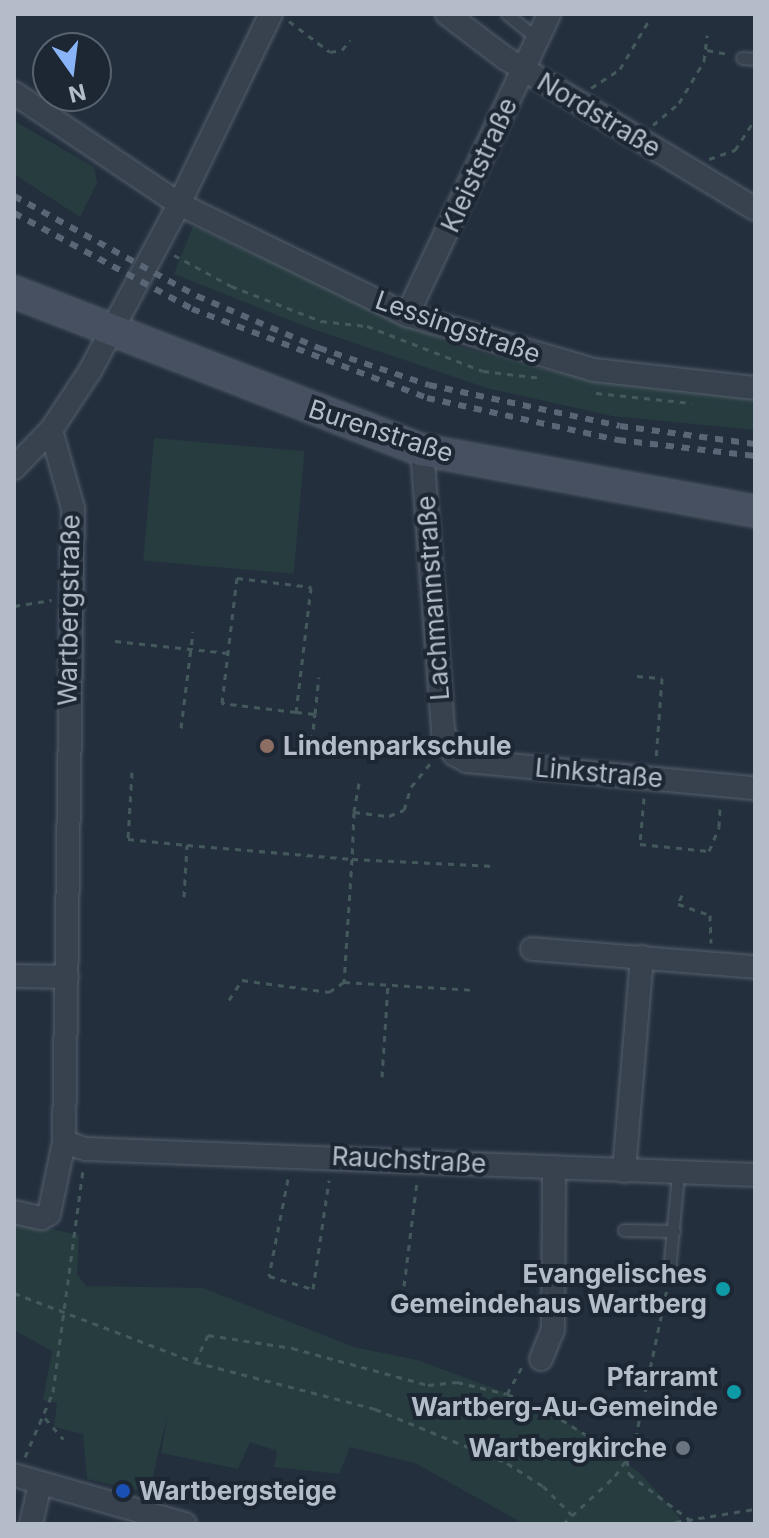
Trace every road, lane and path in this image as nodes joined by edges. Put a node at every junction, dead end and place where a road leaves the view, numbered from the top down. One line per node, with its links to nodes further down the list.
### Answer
1 (271, 14): 19 (street)
2 (281, 14): 9 (path)
3 (447, 14): 13 (street, Nordstraße)
4 (507, 14): 8 (lane, Nordstraße)
5 (549, 14): 8 (street, Kleiststraße)
6 (648, 22): 15 (path)
7 (707, 35): 10 (path)
8 (538, 39): 13 (street, Kleiststraße)
9 (350, 40)
10 (707, 50): 11 (path); 17 (path)
11 (742, 58): 12 (lane)
12 (755, 59)
13 (524, 69): 15 (street, Nordstraße); 24 (street, Kleiststraße)
14 (14, 93): 19 (street, Lessingstraße)
15 (580, 105): 17 (street, Nordstraße)
16 (755, 119): 18 (path)
17 (639, 139): 18 (street, Nordstraße)
18 (697, 174): 20 (street, Nordstraße)
19 (179, 204): 21 (street); 24 (street, Lessingstraße)
20 (755, 209)
21 (162, 234): 22 (path); 25 (street)
22 (168, 267)
23 (14, 292): 25 (street, Burenstraße)
24 (407, 315): 26 (street, Lessingstraße)
25 (113, 329): 27 (street); 28 (street, Burenstraße)
26 (755, 388)
27 (51, 430): 29 (street); 31 (street, Wartbergstraße)
28 (422, 450): 30 (street, Burenstraße); 43 (street, Lachmannstraße)
29 (14, 468)
30 (755, 511)
31 (72, 599): 32 (path); 60 (street, Wartbergstraße)
32 (14, 606)
33 (193, 632): 35 (path)
34 (115, 641): 35 (path)
35 (191, 649): 36 (path); 41 (path)
36 (228, 653): 39 (path); 39 (path)
37 (637, 676): 45 (path)
38 (319, 677): 40 (path)
39 (296, 712): 40 (path)
40 (315, 714): 42 (path)
41 (181, 728)
42 (312, 741)
43 (448, 746): 45 (street, Linkstraße); 49 (path)
44 (132, 772): 50 (path)
45 (650, 778): 47 (street, Linkstraße); 47 (path)
46 (359, 783): 49 (path)
47 (721, 785): 48 (street, Linkstraße)
48 (755, 788)
49 (354, 812): 51 (path)
50 (187, 845): 51 (path); 54 (path)
51 (352, 859): 52 (path); 61 (path)
52 (495, 866)
53 (682, 895): 57 (path)
54 (184, 897)
55 (532, 949): 56 (street)
56 (642, 957): 57 (street); 72 (street)
57 (708, 963): 58 (street)
58 (755, 967)
59 (14, 976): 60 (street)
60 (67, 977): 66 (street, Wartbergstraße)
61 (344, 982): 62 (path); 64 (path)
62 (388, 985): 63 (path); 65 (path)
63 (473, 990)
64 (229, 1000)
65 (382, 1077)
66 (64, 1142): 67 (street, Rauchstraße); 75 (street, Wartbergstraße)
67 (86, 1149): 68 (street, Rauchstraße); 81 (path)
68 (289, 1155): 69 (street, Rauchstraße); 69 (path)
69 (331, 1156): 70 (street, Rauchstraße)
70 (420, 1162): 71 (street, Rauchstraße); 79 (path)
71 (554, 1167): 72 (street, Rauchstraße); 82 (street)
72 (624, 1171): 73 (street, Rauchstraße)
73 (678, 1174): 74 (street, Rauchstraße); 77 (lane)
74 (755, 1174)
75 (14, 1212)
76 (624, 1230): 77 (lane)
77 (674, 1231): 78 (lane)
78 (669, 1271): 87 (path)
79 (404, 1286)
80 (14, 1293): 81 (path)
81 (60, 1313): 83 (path); 85 (path)
82 (541, 1359): 84 (path)
83 (195, 1362): 84 (path); 91 (path)
84 (507, 1394): 87 (path)
85 (44, 1416): 86 (path); 88 (path)
86 (63, 1439)
87 (627, 1460): 91 (path); 92 (path)
88 (14, 1475): 89 (street)
89 (40, 1484): 93 (street); 94 (street)
90 (755, 1509): 92 (path)
91 (572, 1515): 95 (path)
92 (694, 1523): 96 (path)
93 (31, 1524)
94 (185, 1524)
95 (563, 1524)
96 (663, 1524)

